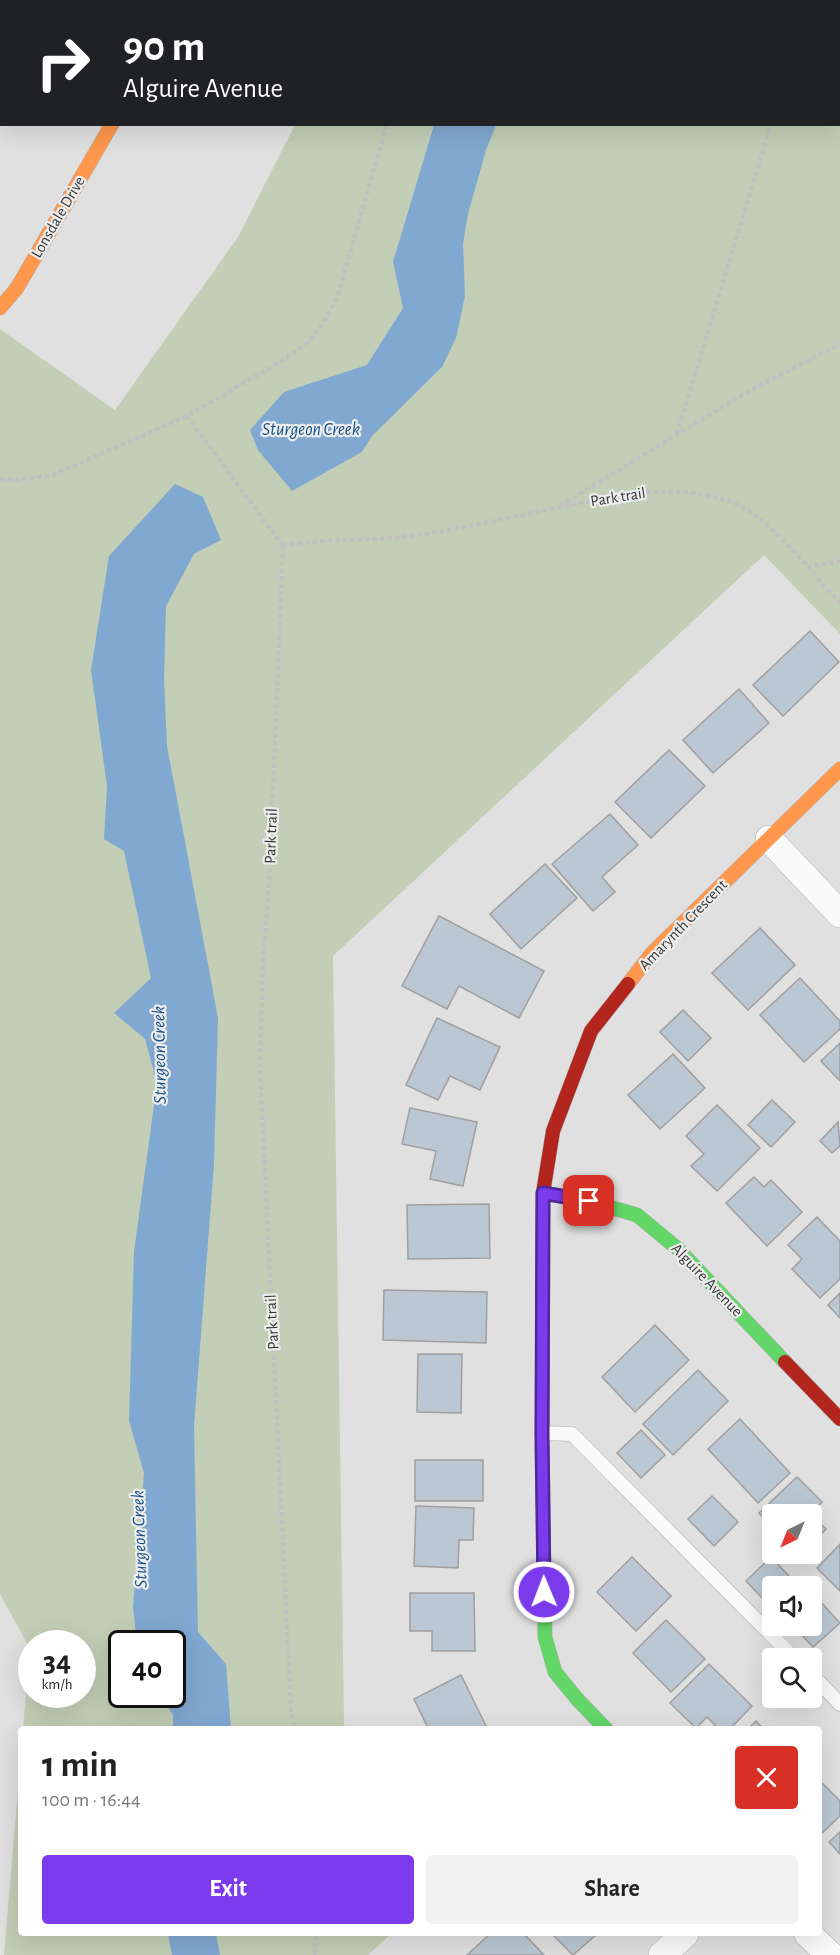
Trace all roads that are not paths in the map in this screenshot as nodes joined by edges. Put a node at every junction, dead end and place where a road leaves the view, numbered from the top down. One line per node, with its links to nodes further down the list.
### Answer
1 (111, 126): 2 (street, Lonsdale Drive)
2 (0, 308)
3 (840, 769): 4 (street, Amarynth Crescent)
4 (769, 839): 5 (street); 6 (street, Amarynth Crescent)
5 (840, 914)
6 (543, 1193): 7 (street, Alguire Avenue); 8 (street, Amarynth Crescent)
7 (840, 1419)
8 (542, 1433): 9 (lane); 12 (street, Amarynth Crescent)
9 (784, 1648)
10 (822, 1685): 11 (lane)
11 (840, 1704)
12 (603, 1726)
13 (683, 1936): 15 (street)
14 (810, 1936): 16 (street)
15 (662, 1955)
16 (830, 1955)

